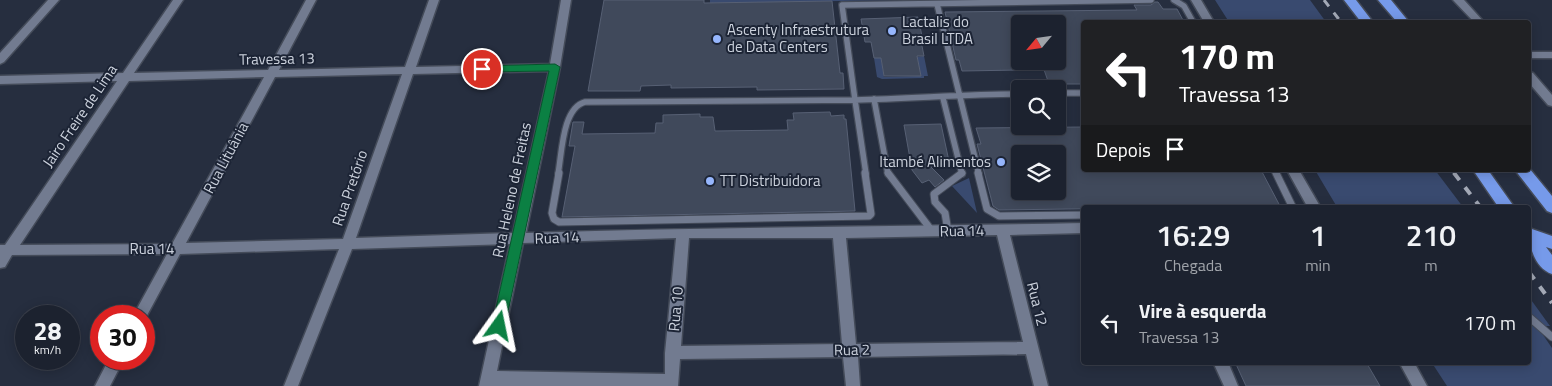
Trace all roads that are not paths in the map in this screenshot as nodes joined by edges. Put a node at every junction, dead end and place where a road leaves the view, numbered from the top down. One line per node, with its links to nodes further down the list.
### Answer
1 (54, 0): 20 (street)
2 (178, 0): 24 (street, Jairo Freire de Lima)
3 (312, 0): 23 (street, Rua Lituânia)
4 (434, 0): 22 (street, Rua Pretório)
5 (566, 0): 21 (street, Rua Heleno de Freitas)
6 (1151, 0): 12 (lane)
7 (1174, 0): 13 (lane)
8 (1196, 0): 14 (street)
9 (1350, 0): 15 (highway)
10 (1384, 0): 16 (highway)
11 (1458, 0): 17 (street)
12 (937, 4): 29 (lane); 33 (lane)
13 (1192, 20)
14 (1207, 20)
15 (1365, 20)
16 (1401, 20)
17 (1477, 20)
18 (1531, 55): 19 (street)
19 (1552, 55)
20 (0, 60)
21 (555, 67): 22 (street, Travessa 13); 52 (street, Rua Heleno de Freitas)
22 (408, 71): 23 (street, Travessa 13); 53 (street, Rua Pretório)
23 (272, 74): 24 (street, Travessa 13); 55 (street, Rua Lituânia)
24 (125, 77): 25 (street, Travessa 13); 56 (street, Jairo Freire de Lima)
25 (0, 80)
26 (1531, 81): 34 (street)
27 (1066, 93): 28 (lane)
28 (1081, 93)
29 (959, 94): 30 (lane); 31 (lane); 43 (lane)
30 (1011, 94)
31 (943, 98): 32 (lane); 47 (lane)
32 (874, 99): 33 (lane); 46 (lane)
33 (856, 100): 33 (lane)
34 (1552, 102)
35 (1275, 172): 39 (lane)
36 (1294, 172): 40 (street)
37 (1481, 172): 41 (highway)
38 (1524, 172): 42 (highway)
39 (1292, 205)
40 (1313, 205)
41 (1506, 205)
42 (1552, 207)
43 (1081, 215)
44 (1081, 228): 45 (street, Rua 14)
45 (1002, 230): 47 (street, Rua 14); 62 (street, Rua 12)
46 (932, 231): 47 (street, Rua 14); 49 (street, Rua 14)
47 (948, 231)
48 (683, 233): 49 (street, Rua 14); 52 (street, Rua 14); 64 (street, Rua 10)
49 (839, 233): 63 (street)
50 (1531, 236): 54 (highway)
51 (1531, 238): 58 (highway)
52 (518, 240): 53 (street, Rua 14); 68 (street, Rua Heleno de Freitas)
53 (348, 242): 55 (street, Rua 14); 71 (street, Rua Pretório)
54 (1552, 243)
55 (177, 249): 56 (street, Rua 14); 59 (street, Rua Lituânia)
56 (5, 250): 57 (street, Jairo Freire de Lima)
57 (0, 263)
58 (1552, 267)
59 (146, 305)
60 (1531, 318): 61 (lane)
61 (1552, 337)
62 (1032, 348): 63 (street, Rua 2); 73 (street, Rua 12)
63 (850, 350): 64 (street, Rua 2); 72 (street)
64 (672, 353): 69 (street, Rua 10)
65 (1221, 365): 74 (street)
66 (1408, 365): 75 (street)
67 (111, 370): 70 (street)
68 (486, 382): 69 (street)
69 (671, 384)
70 (102, 386)
71 (291, 386)
72 (853, 386)
73 (1041, 386)
74 (1231, 386)
75 (1420, 386)

